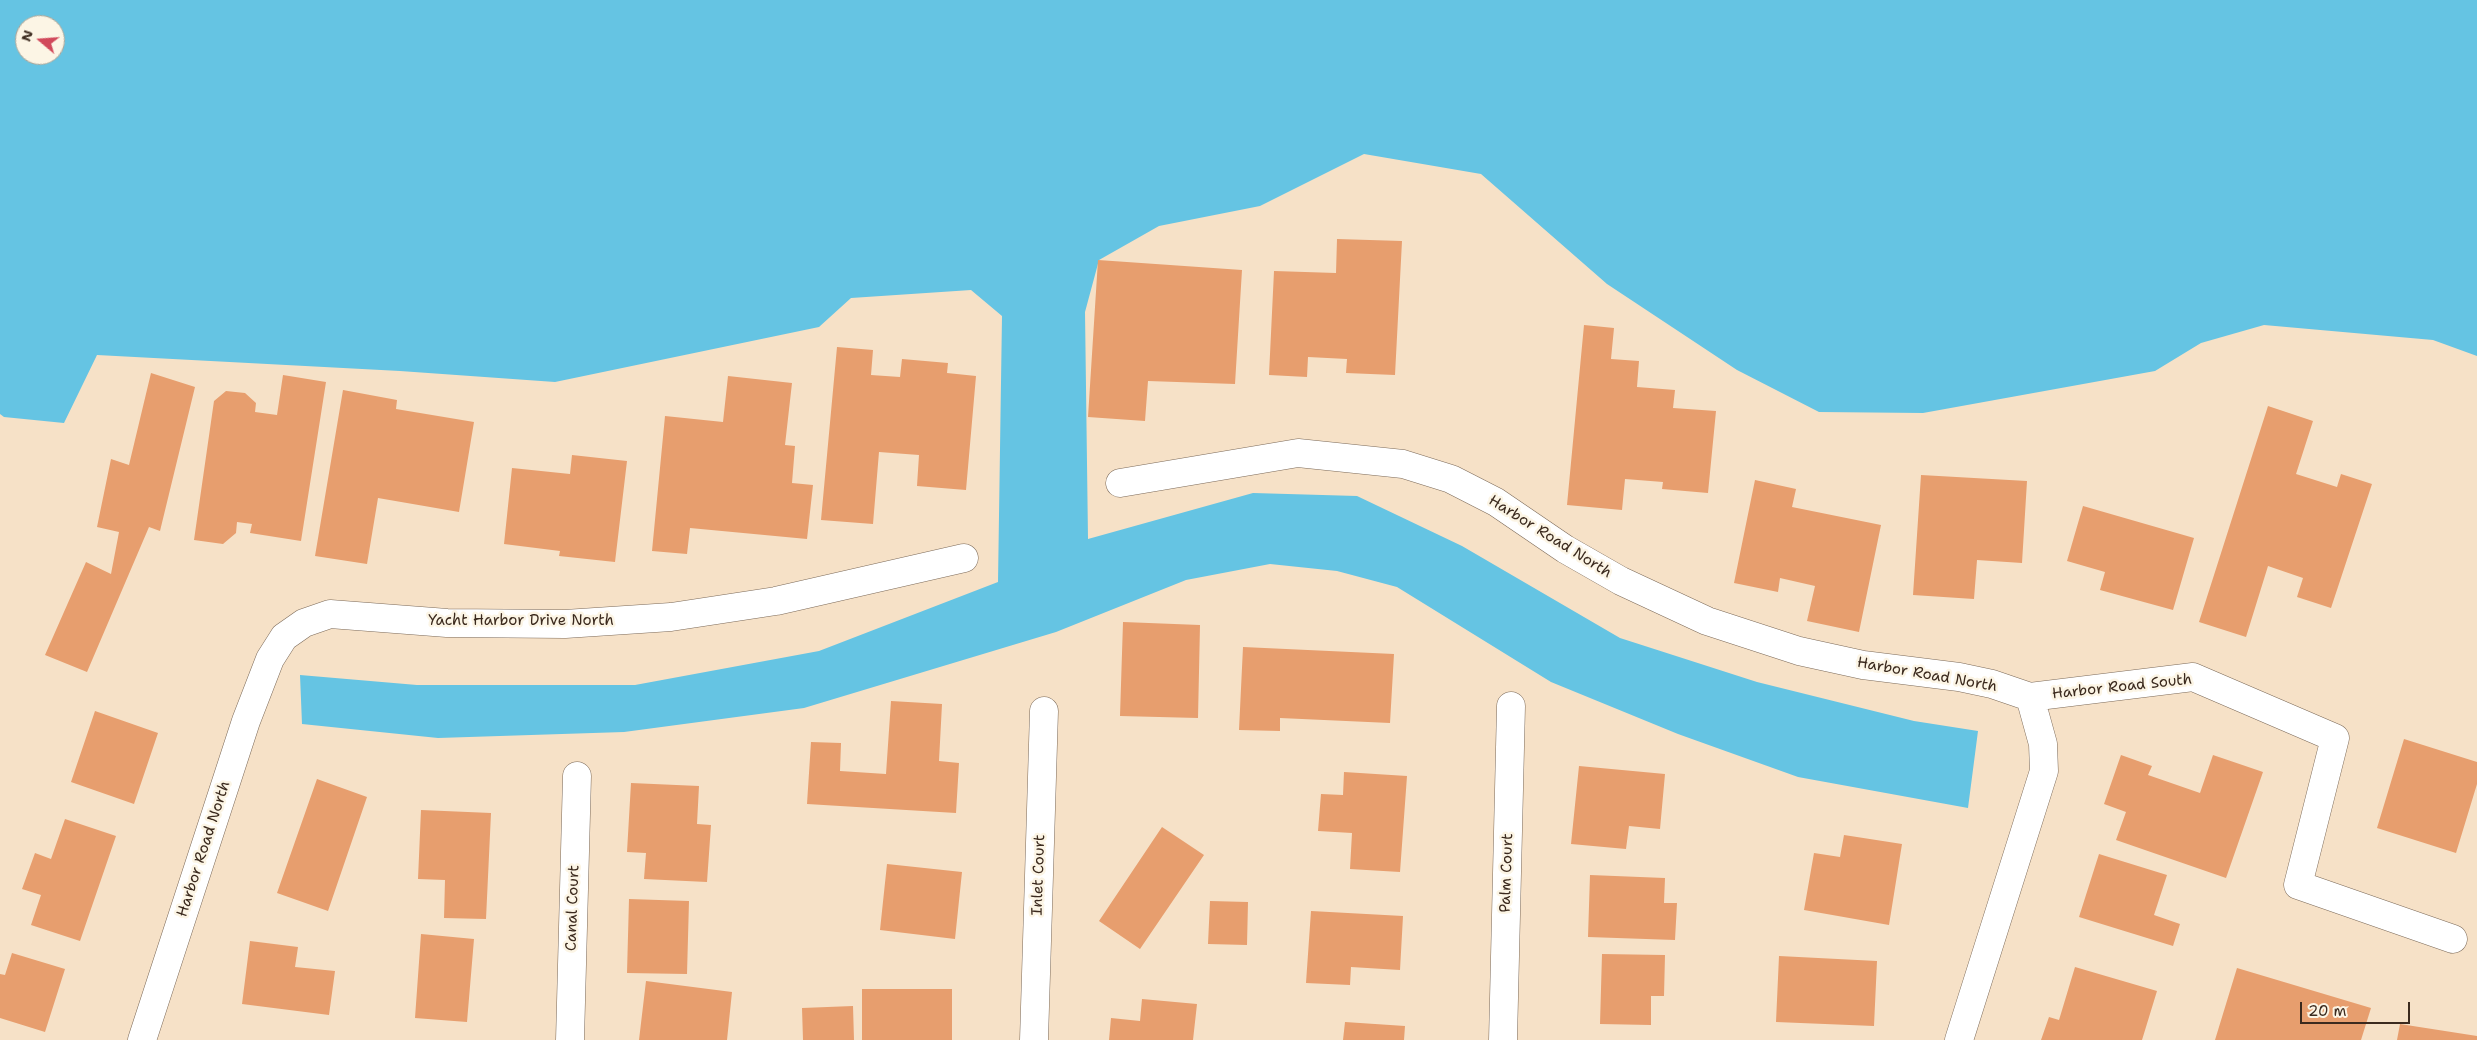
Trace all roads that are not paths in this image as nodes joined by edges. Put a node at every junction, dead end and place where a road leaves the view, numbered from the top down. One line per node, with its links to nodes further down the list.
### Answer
1 (1120, 482): 4 (street, Harbor Road North)
2 (964, 558): 3 (street, Yacht Harbor Drive North)
3 (270, 659): 9 (street, Harbor Road North)
4 (2030, 697): 8 (street, Harbor Road South); 13 (street, Harbor Road South)
5 (1511, 706): 12 (street, Palm Court)
6 (1044, 711): 11 (street, Inlet Court)
7 (577, 776): 10 (street, Canal Court)
8 (2453, 939)
9 (142, 1040)
10 (570, 1040)
11 (1034, 1040)
12 (1502, 1040)
13 (1959, 1040)

